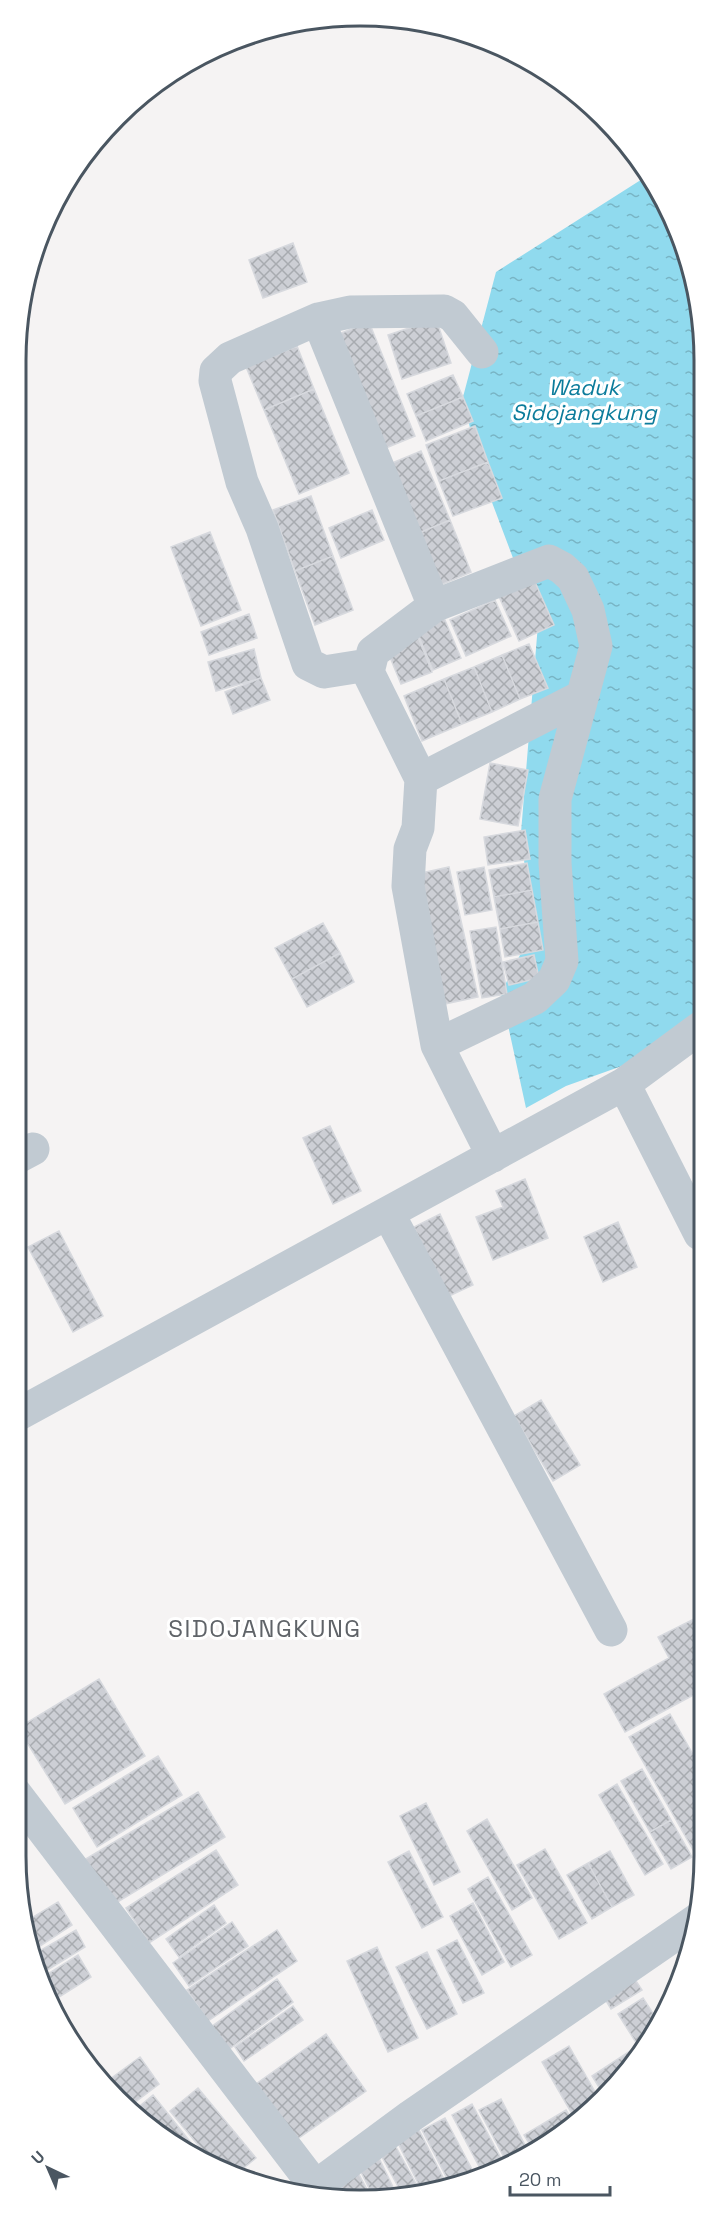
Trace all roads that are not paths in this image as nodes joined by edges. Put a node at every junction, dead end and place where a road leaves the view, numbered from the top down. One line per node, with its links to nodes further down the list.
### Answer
1 (318, 319): 2 (street); 3 (street); 4 (street)
2 (482, 352)
3 (434, 606): 4 (street); 5 (street)
4 (368, 664): 6 (street)
5 (581, 698): 6 (street); 8 (street)
6 (421, 778): 8 (street)
7 (694, 1032): 9 (street)
8 (437, 1045): 10 (street)
9 (624, 1084): 10 (street); 12 (street)
10 (492, 1156): 11 (street)
11 (388, 1213): 13 (street); 14 (street)
12 (694, 1222)
13 (26, 1410)
14 (611, 1630)
15 (26, 1808): 17 (street)
16 (687, 1927): 18 (street)
17 (309, 2187)
18 (320, 2188)

